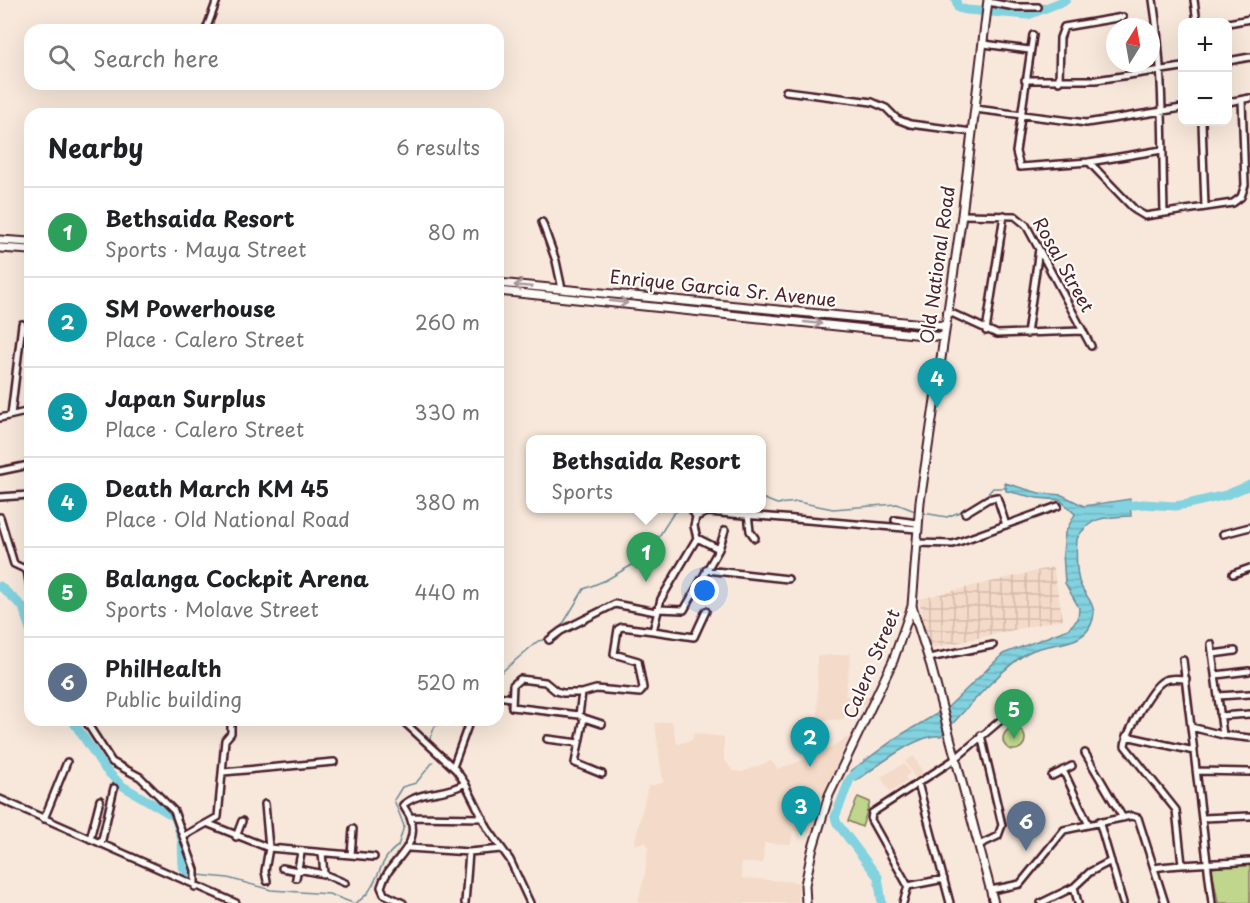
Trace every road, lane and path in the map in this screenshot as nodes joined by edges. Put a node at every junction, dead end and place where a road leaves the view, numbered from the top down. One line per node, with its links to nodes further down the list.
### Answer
1 (217, 0): 11 (street)
2 (1153, 0): 7 (street)
3 (1194, 0): 8 (street)
4 (988, 2): 5 (street); 13 (main road, Old National Road)
5 (1038, 7)
6 (1123, 17): 21 (street)
7 (1155, 18)
8 (1196, 18)
9 (1250, 19): 10 (street)
10 (1232, 22)
11 (208, 24)
12 (1033, 35): 14 (street)
13 (984, 44): 14 (street); 27 (main road, Old National Road)
14 (1029, 50): 20 (street)
15 (1250, 57): 16 (street)
16 (1232, 60)
17 (1178, 68): 18 (street)
18 (1160, 70): 28 (street)
19 (1147, 72): 21 (street)
20 (1025, 80): 21 (street); 29 (street)
21 (1059, 82)
22 (786, 91): 31 (street)
23 (1250, 98): 24 (street)
24 (1242, 100): 25 (street); 34 (street)
25 (1232, 101)
26 (1178, 108): 28 (street)
27 (975, 110): 29 (street); 31 (main road, Old National Road)
28 (1163, 110): 29 (street); 32 (street)
29 (1020, 115): 33 (street)
30 (1202, 126): 34 (street)
31 (972, 132): 36 (main road, Old National Road)
32 (1162, 150): 33 (street); 35 (street)
33 (1089, 162): 35 (street)
34 (1205, 207): 35 (street)
35 (1164, 212)
36 (962, 215): 37 (street, Rosal Street); 48 (main road, Old National Road)
37 (1004, 215): 42 (street, Rosal Street); 51 (street)
38 (542, 222): 45 (street)
39 (0, 240): 40 (main road)
40 (24, 242)
41 (0, 248): 43 (main road)
42 (1039, 248): 52 (street, Rosal Street); 53 (street)
43 (24, 250)
44 (504, 284): 45 (main road, Enrique Garcia Sr. Avenue, one-way to 44)
45 (562, 289): 47 (main road, Enrique Garcia Sr. Avenue)
46 (504, 291): 47 (main road, Enrique Garcia Sr. Avenue)
47 (597, 296): 50 (main road, Enrique Garcia Sr. Avenue); 54 (main road, Enrique Garcia Sr. Avenue, one-way to 54)
48 (947, 311): 50 (main road, Old National Road); 51 (street)
49 (22, 324): 57 (street)
50 (945, 326): 54 (main road, Old National Road)
51 (986, 331): 53 (street)
52 (1082, 331): 53 (street); 55 (street, Rosal Street)
53 (1027, 334)
54 (943, 337): 70 (main road, Old National Road)
55 (1091, 346)
56 (24, 412): 57 (street)
57 (11, 415): 58 (street)
58 (0, 418)
59 (24, 466): 60 (street)
60 (0, 471)
61 (24, 495): 62 (street)
62 (0, 497)
63 (1058, 506): 71 (street)
64 (694, 513): 68 (street)
65 (965, 513): 71 (street)
66 (748, 514): 68 (street); 70 (street); 76 (street)
67 (0, 517): 79 (street)
68 (696, 517): 75 (street)
69 (895, 519): 70 (street)
70 (918, 519): 77 (main road, Old National Road)
71 (1006, 525): 77 (street)
72 (1250, 527): 74 (street)
73 (725, 530): 78 (street)
74 (1223, 534)
75 (697, 538): 78 (street); 85 (street)
76 (755, 538)
77 (916, 543): 84 (main road, Old National Road)
78 (719, 549): 81 (street)
79 (24, 567)
80 (1250, 568): 82 (street)
81 (706, 570): 83 (street); 85 (street)
82 (1233, 574)
83 (788, 579)
84 (912, 606): 93 (main road); 183 (main road, Calero Street)
85 (657, 610): 87 (street); 88 (street)
86 (706, 611): 87 (street)
87 (653, 631): 98 (street)
88 (549, 640)
89 (1211, 644): 92 (street)
90 (993, 645): 93 (street)
91 (1235, 651): 92 (street)
92 (1213, 654): 96 (street)
93 (929, 658): 121 (main road)
94 (1184, 660): 97 (street)
95 (1249, 671): 96 (street)
96 (1216, 675): 100 (street)
97 (1186, 679): 112 (street); 115 (street)
98 (582, 693): 102 (street); 104 (street)
99 (1250, 693): 100 (street)
100 (1218, 696): 105 (street)
101 (504, 697): 102 (street)
102 (511, 698): 104 (street)
103 (1250, 714): 105 (street)
104 (581, 716): 107 (street); 118 (street)
105 (1220, 716): 114 (street)
106 (1001, 720): 113 (street)
107 (602, 724)
108 (89, 726): 149 (street)
109 (231, 726): 127 (street)
110 (409, 726): 125 (street)
111 (468, 726): 125 (street)
112 (1191, 727): 114 (street); 119 (street)
113 (981, 735): 121 (street); 153 (street)
114 (1223, 735): 116 (street)
115 (1126, 736): 119 (street); 164 (street)
116 (1250, 738)
117 (547, 739): 118 (street)
118 (579, 743): 130 (street)
119 (1194, 751): 128 (street)
120 (1086, 753): 141 (street)
121 (955, 759): 133 (street); 153 (main road)
122 (67, 762): 143 (street)
123 (334, 762): 127 (street)
124 (1072, 766): 126 (street)
125 (453, 767): 132 (street)
126 (1063, 770): 131 (street); 146 (street)
127 (223, 771): 147 (street)
128 (1197, 771): 129 (street); 142 (street)
129 (1250, 772)
130 (602, 774)
131 (1052, 776)
132 (465, 783): 139 (street); 140 (street)
133 (918, 783): 171 (street); 174 (street)
134 (114, 788): 152 (street)
135 (0, 800): 143 (street)
136 (100, 800): 151 (street)
137 (265, 804): 155 (street)
138 (1250, 816): 142 (street)
139 (410, 817): 140 (street); 154 (street)
140 (483, 818): 156 (street)
141 (1123, 818): 145 (street); 167 (street)
142 (1203, 818): 165 (street)
143 (44, 819): 151 (street)
144 (242, 821): 150 (street)
145 (1099, 821): 146 (street); 162 (street)
146 (1088, 823): 177 (street)
147 (209, 824): 149 (street); 150 (street)
148 (353, 829): 160 (street)
149 (184, 836): 175 (street)
150 (236, 837): 155 (street)
151 (90, 840): 152 (street)
152 (101, 844): 175 (street)
153 (979, 845): 177 (main road)
154 (409, 848): 157 (street); 180 (street)
155 (268, 849): 158 (street); 172 (street)
156 (502, 849): 157 (street); 182 (street)
157 (469, 852): 181 (street)
158 (301, 853): 159 (street); 168 (street)
159 (322, 853): 160 (street); 169 (street)
160 (351, 855): 161 (street)
161 (374, 857)
162 (1111, 861): 176 (street); 188 (street)
163 (1250, 861): 165 (street)
164 (1182, 864): 165 (street); 167 (street)
165 (1209, 865): 190 (street)
166 (282, 868): 168 (street)
167 (1154, 868): 189 (street)
168 (298, 870): 169 (street); 170 (street)
169 (324, 874): 173 (street)
170 (296, 878)
171 (944, 879): 174 (street); 178 (street)
172 (267, 881)
173 (345, 883)
174 (908, 886): 184 (street)
175 (195, 887): 179 (street)
176 (1074, 888): 186 (street); 187 (street)
177 (991, 890): 185 (main road)
178 (948, 902)
179 (236, 903)
180 (403, 903)
181 (465, 903)
182 (530, 903)
183 (806, 903)
184 (903, 903)
185 (994, 903)
186 (1041, 903)
187 (1078, 903)
188 (1123, 903)
189 (1165, 903)
190 (1212, 903)

